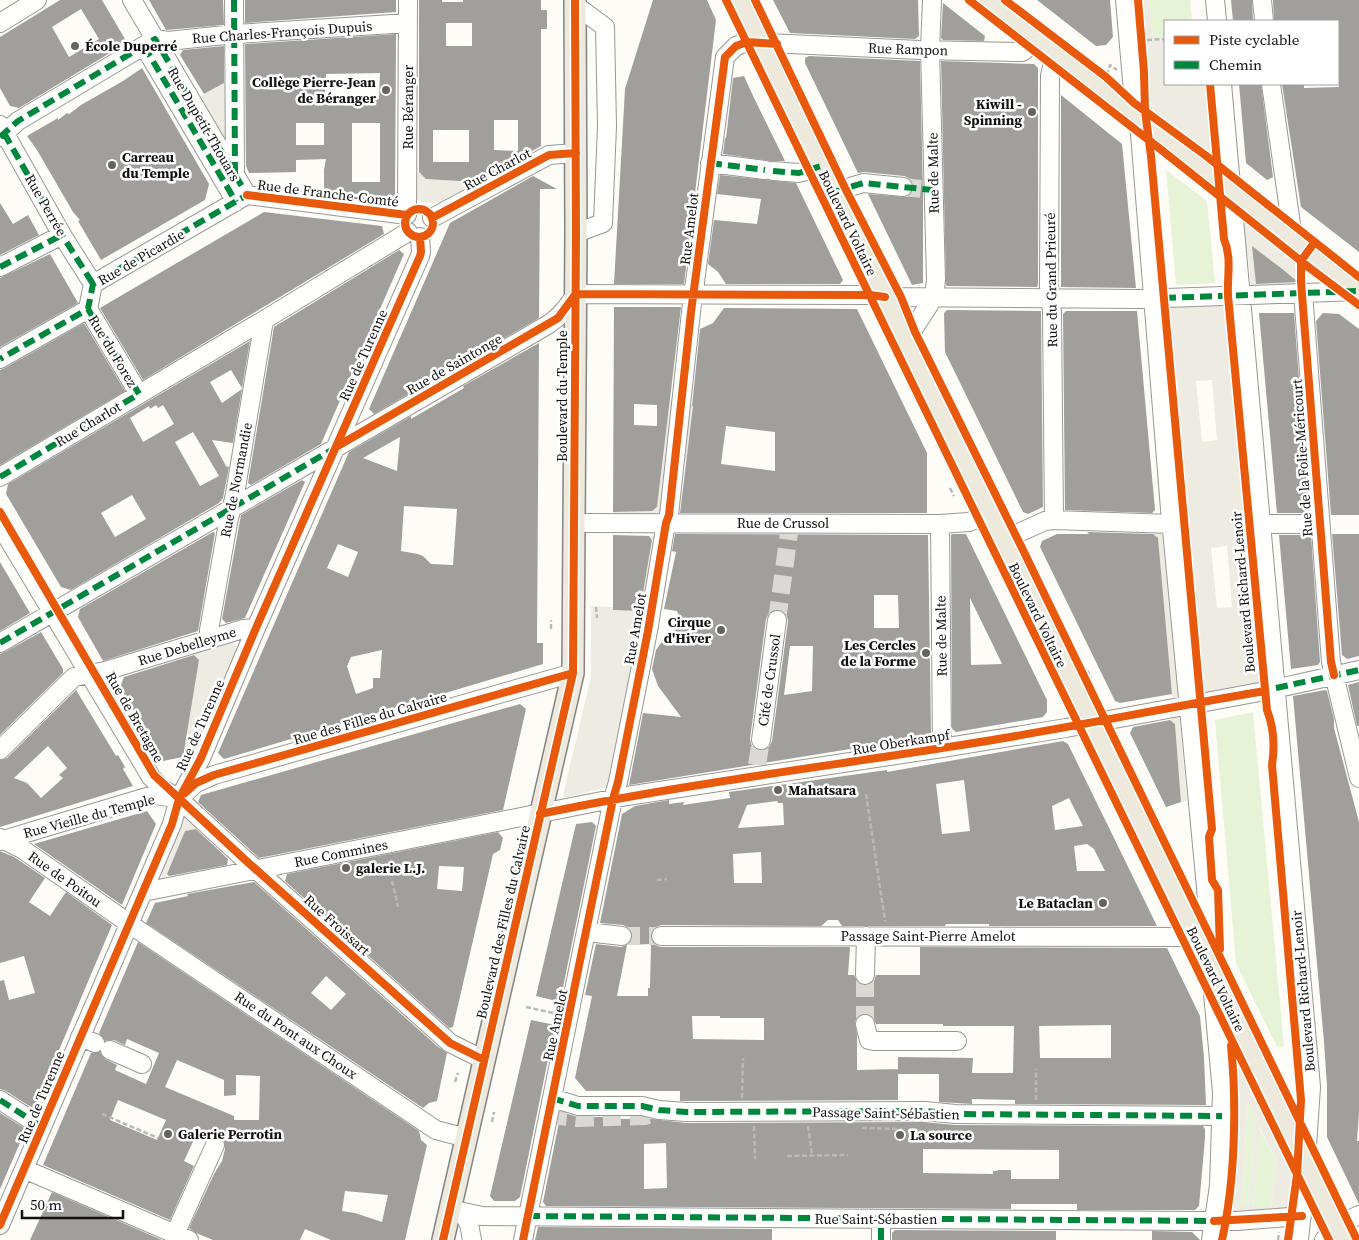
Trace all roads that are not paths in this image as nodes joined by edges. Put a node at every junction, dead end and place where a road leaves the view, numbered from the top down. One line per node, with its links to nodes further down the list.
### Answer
1 (38, 0): 14 (street)
2 (132, 0): 18 (street, Rue Dupetit-Thouars)
3 (234, 0): 16 (street)
4 (408, 0): 15 (street, Rue Béranger)
5 (740, 0): 19 (main road, Boulevard Voltaire)
6 (932, 0): 20 (street, Rue de Malte)
7 (987, 0): 17 (main road)
8 (1125, 0): 24 (street)
9 (1215, 0): 12 (street)
10 (1262, 0): 13 (street)
11 (575, 2): 26 (main road, Boulevard du Temple); 37 (street, Boulevard du Temple)
12 (1217, 20)
13 (1264, 20)
14 (0, 23)
15 (408, 23): 16 (street, Rue Charles-François Dupuis); 35 (street, Rue Béranger)
16 (235, 34): 18 (street, Rue Charles-François Dupuis); 29 (street)
17 (1038, 40): 20 (street, Rue Rampon); 21 (main road)
18 (150, 43): 25 (street); 29 (street, Rue Dupetit-Thouars); 33 (street, Rue Dupetit-Thouars)
19 (762, 44): 20 (street, Rue Rampon); 27 (street, Rue Amelot); 28 (main road, Boulevard Voltaire)
20 (930, 50): 47 (street, Rue de Malte)
21 (1055, 54): 24 (main road); 48 (street, Rue du Grand Prieuré)
22 (1222, 85): 31 (street, Boulevard Richard-Lenoir)
23 (1271, 85): 36 (street)
24 (1139, 120): 31 (main road); 49 (street)
25 (1, 132): 38 (street, Rue Perrée)
26 (576, 153): 34 (street, Rue Charlot); 37 (main road, Boulevard du Temple)
27 (710, 162): 28 (street); 44 (street, Rue Amelot)
28 (821, 166): 32 (main road, Boulevard Voltaire)
29 (236, 177): 33 (street, Rue Dupetit-Thouars)
30 (903, 187): 32 (street)
31 (1231, 190): 36 (main road); 45 (street, Boulevard Richard-Lenoir)
32 (834, 192): 46 (main road, Boulevard Voltaire)
33 (241, 199): 35 (street, Rue de Franche-Comté); 40 (street, Rue de Picardie)
34 (432, 218): 35 (street); 35 (street, Rue de Franche-Comté)
35 (412, 228): 51 (street, Rue Charlot); 55 (street, Rue de Turenne)
36 (1286, 231): 41 (main road)
37 (576, 233): 43 (main road, Boulevard du Temple)
38 (62, 235): 39 (street); 40 (street, Rue Perrée)
39 (0, 267)
40 (93, 284): 50 (street, Rue de Picardie)
41 (1359, 290): 42 (street)
42 (1303, 293): 45 (street); 65 (street, Rue de la Folie-Méricourt)
43 (576, 294): 44 (street); 55 (street, Rue de Saintonge); 60 (main road, Boulevard du Temple)
44 (694, 295): 46 (street); 61 (street, Rue Amelot)
45 (1241, 296): 49 (street); 64 (street, Boulevard Richard-Lenoir)
46 (885, 297): 47 (street); 52 (main road, Boulevard Voltaire)
47 (934, 297): 48 (street); 52 (street, Rue de Malte)
48 (1050, 299): 49 (street); 59 (street, Rue du Grand Prieuré)
49 (1158, 299): 63 (street)
50 (88, 309): 53 (street); 54 (street, Rue du Forez)
51 (264, 320): 54 (street, Rue Charlot); 57 (street, Rue de Normandie)
52 (902, 333): 58 (main road, Boulevard Voltaire)
53 (0, 359)
54 (139, 394): 56 (street, Rue Charlot)
55 (336, 447): 57 (street, Rue de Saintonge); 70 (street, Rue de Turenne)
56 (0, 477)
57 (232, 508): 68 (street, Rue de Saintonge); 71 (street, Rue de Normandie)
58 (990, 514): 62 (street, Rue de Crussol); 67 (main road, Boulevard Voltaire)
59 (1054, 520): 63 (street); 67 (street)
60 (575, 523): 61 (street, Rue de Crussol); 75 (main road, Boulevard du Temple)
61 (666, 523): 62 (street, Rue de Crussol); 85 (street, Rue Amelot)
62 (940, 524): 81 (street, Rue de Malte)
63 (1172, 524): 78 (street)
64 (1262, 524): 65 (street); 77 (street, Boulevard Richard-Lenoir)
65 (1320, 524): 76 (street, Rue de la Folie-Méricourt)
66 (0, 525): 68 (street, Rue de Bretagne)
67 (1003, 540): 79 (main road, Boulevard Voltaire)
68 (54, 612): 72 (street, Rue de Saintonge); 74 (street, Rue de Bretagne)
69 (777, 620): 80 (street, Cité de Crussol)
70 (256, 628): 71 (street, Rue Debelleyme); 84 (street, Rue de Turenne)
71 (209, 639): 74 (street, Rue Debelleyme)
72 (0, 643)
73 (1359, 670): 76 (street, Rue Oberkampf)
74 (89, 673): 82 (street, Rue Debelleyme); 84 (street, Rue de Bretagne)
75 (573, 673): 84 (street, Rue des Filles du Calvaire); 86 (main road, Boulevard des Filles du Calvaire)
76 (1334, 675): 77 (street, Rue Oberkampf); 83 (street, Rue de la Folie-Méricourt)
77 (1276, 688): 78 (street, Rue Oberkampf); 109 (street, Boulevard Richard-Lenoir)
78 (1189, 705): 79 (street, Rue Oberkampf); 96 (street)
79 (1092, 722): 81 (street, Rue Oberkampf); 95 (main road, Boulevard Voltaire)
80 (761, 740)
81 (942, 748): 85 (street, Rue Oberkampf)
82 (0, 750)
83 (1359, 778)
84 (179, 799): 87 (street, Rue Vieille du Temple); 88 (street, Rue Froissart); 89 (street, Rue de Turenne)
85 (613, 799): 86 (street, Rue Oberkampf); 91 (street, Rue Amelot)
86 (540, 814): 88 (street, Rue Commines); 101 (main road, Boulevard des Filles du Calvaire)
87 (1, 839): 90 (street, Rue de Poitou)
88 (256, 870): 89 (street, Rue Commines); 101 (street, Rue Froissart)
89 (143, 892): 90 (street, Rue de Turenne)
90 (129, 923): 100 (street, Rue de Turenne); 107 (street, Rue du Pont aux Choux)
91 (587, 932): 92 (street); 103 (street, Rue Amelot)
92 (622, 936)
93 (661, 936): 94 (street, Passage Saint-Pierre Amelot)
94 (866, 936): 95 (street, Passage Saint-Pierre Amelot); 97 (street)
95 (1195, 937): 96 (main road, Boulevard Voltaire)
96 (1211, 971): 105 (street); 109 (main road, Boulevard Voltaire)
97 (865, 975)
98 (865, 1024): 99 (street)
99 (956, 1041)
100 (95, 1043): 102 (street); 106 (street, Rue de Turenne)
101 (484, 1060): 107 (main road, Boulevard des Filles du Calvaire)
102 (142, 1064)
103 (552, 1098): 105 (street, Passage Saint-Sébastien); 114 (street, Rue Amelot)
104 (0, 1100): 106 (street)
105 (1222, 1116): 117 (street)
106 (42, 1127): 110 (street, Rue de Turenne)
107 (467, 1138): 112 (main road, Boulevard des Filles du Calvaire)
108 (215, 1145): 119 (street)
109 (1306, 1164): 115 (street, Boulevard Richard-Lenoir); 120 (main road, Boulevard Voltaire)
110 (24, 1169): 111 (street, Rue de Turenne); 119 (street)
111 (4, 1199): 118 (street, Rue de Turenne)
112 (456, 1210): 114 (street, Rue Saint-Sébastien); 121 (main road, Boulevard des Filles du Calvaire); 122 (street)
113 (1359, 1215): 120 (street)
114 (528, 1216): 116 (street, Rue Saint-Sébastien); 123 (street, Rue Amelot)
115 (1302, 1216): 117 (street, Rue Saint-Sébastien); 126 (street, Boulevard Richard-Lenoir)
116 (881, 1219): 117 (street, Rue Saint-Sébastien); 124 (street)
117 (1214, 1220): 125 (street)
118 (0, 1224)
119 (182, 1237)
120 (1335, 1237)
121 (443, 1240)
122 (472, 1240)
123 (523, 1240)
124 (881, 1240)
125 (1210, 1240)
126 (1299, 1240)

